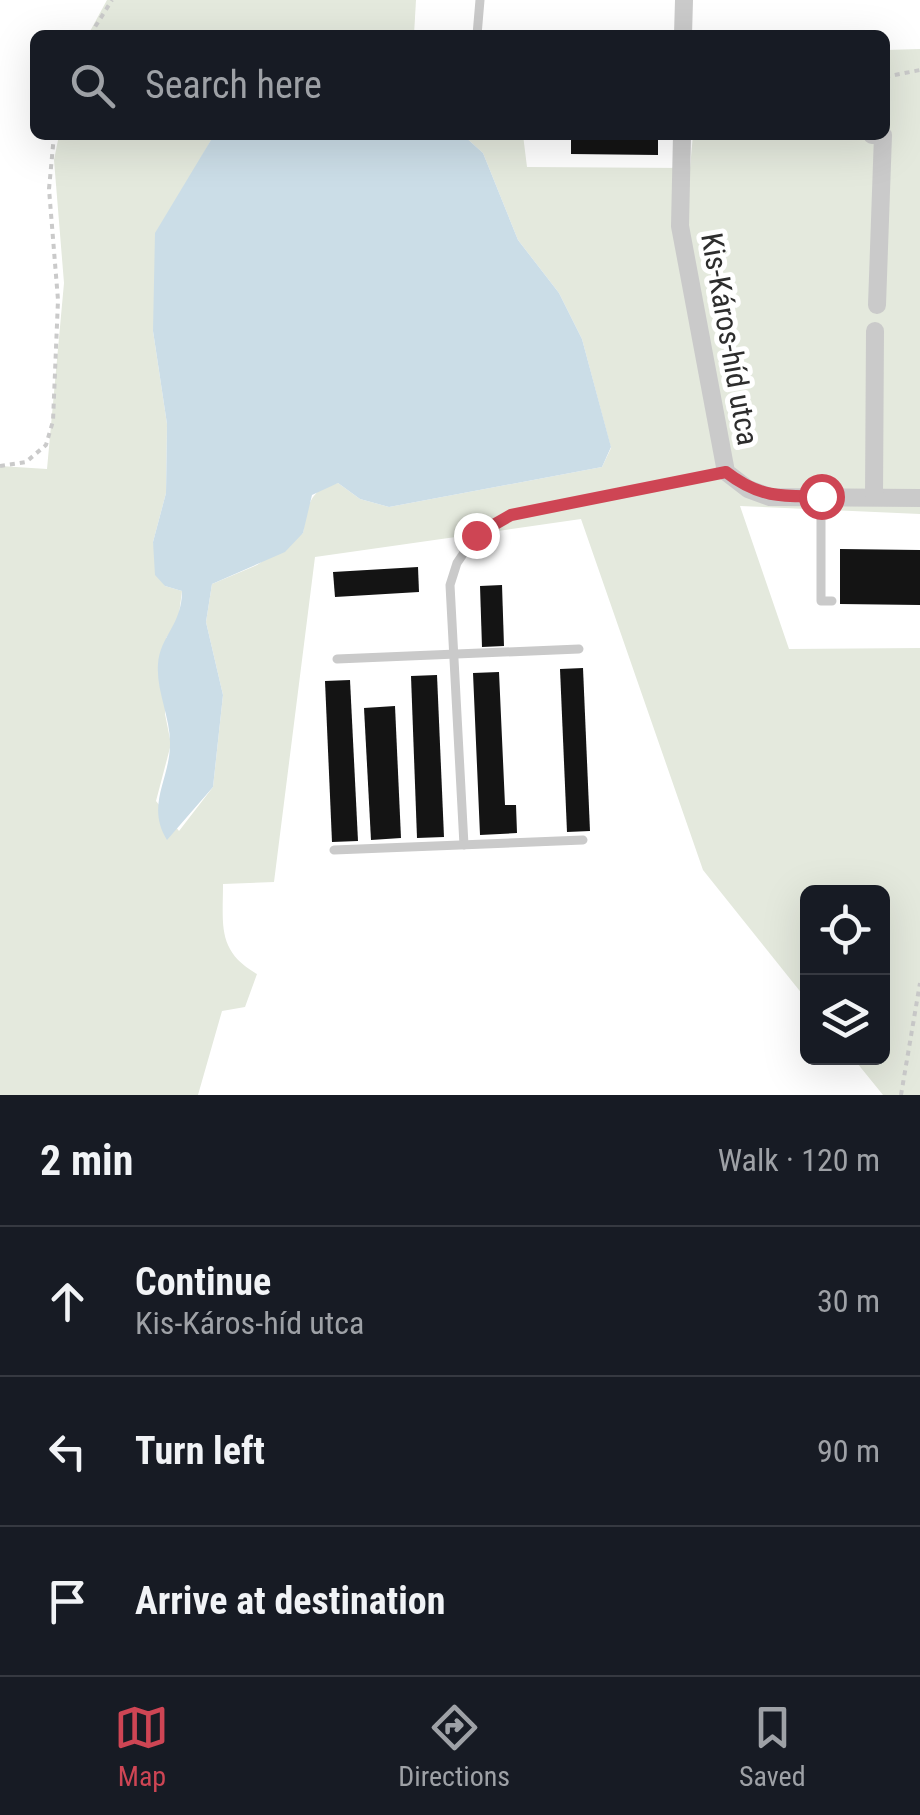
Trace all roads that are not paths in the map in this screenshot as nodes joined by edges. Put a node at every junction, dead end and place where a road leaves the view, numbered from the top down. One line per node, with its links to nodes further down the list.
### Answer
1 (480, 0): 3 (lane)
2 (684, 0): 4 (street)
3 (477, 30)
4 (683, 30)
5 (682, 140): 9 (street, Kis-Káros-híd utca)
6 (884, 140): 7 (street)
7 (877, 305)
8 (875, 331): 11 (street)
9 (726, 472): 10 (street, Kis-Káros-híd utca); 15 (lane)
10 (821, 496): 11 (street, Kis-Káros-híd utca); 13 (lane)
11 (874, 496): 12 (street, Kis-Káros-híd utca)
12 (920, 498)
13 (832, 601)
14 (579, 649): 15 (lane)
15 (454, 654): 16 (lane); 18 (lane)
16 (337, 659)
17 (583, 840): 18 (lane)
18 (464, 845): 19 (lane)
19 (334, 850)

